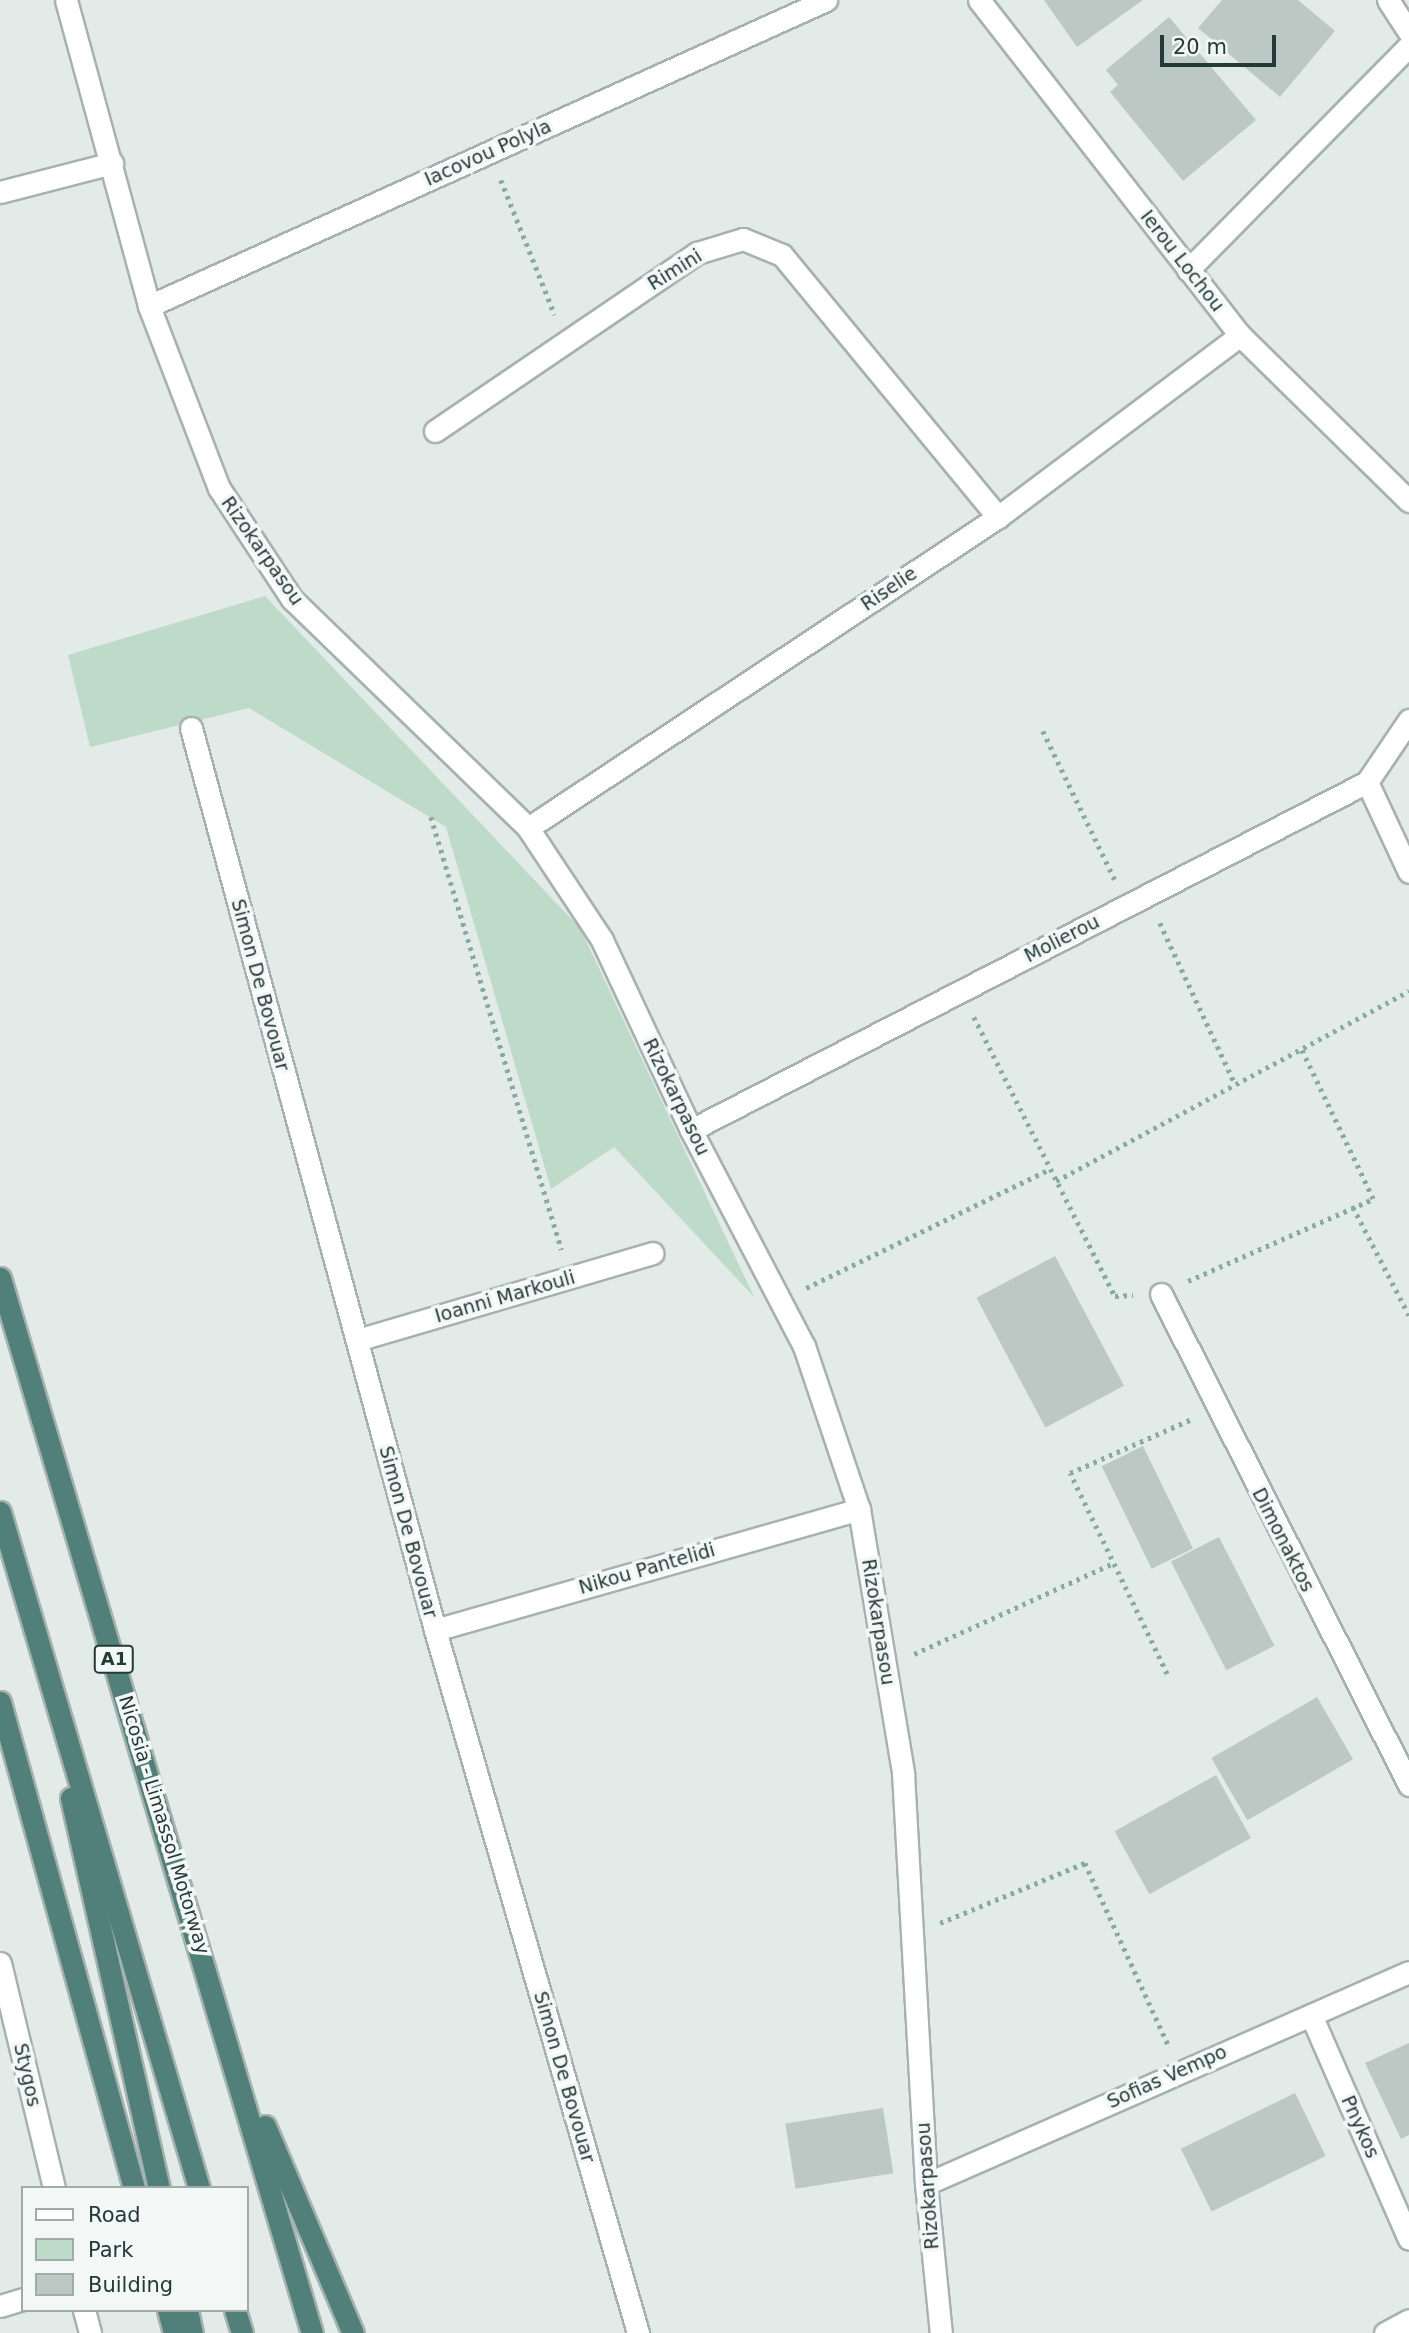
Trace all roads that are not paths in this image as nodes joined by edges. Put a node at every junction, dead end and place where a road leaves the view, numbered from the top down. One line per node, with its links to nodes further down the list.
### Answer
1 (66, 0): 7 (street, Rizokarpasou)
2 (826, 0): 10 (street, Iacovou Polyla)
3 (979, 0): 9 (street, Ierou Lochou)
4 (1388, 0): 5 (street)
5 (1409, 32)
6 (1409, 46): 9 (street)
7 (112, 163): 8 (street); 10 (street, Rizokarpasou)
8 (0, 192)
9 (1188, 270): 11 (street, Ierou Lochou)
10 (149, 306): 18 (street, Rizokarpasou)
11 (1240, 335): 13 (street, Ierou Lochou); 14 (street, Riselie)
12 (435, 431): 14 (street, Rimini)
13 (1409, 501)
14 (998, 517): 18 (street, Riselie)
15 (1409, 720): 17 (street, Molierou)
16 (191, 727): 24 (street, Simon De Bovouar)
17 (1367, 782): 19 (street); 20 (street, Molierou)
18 (528, 828): 20 (street, Rizokarpasou)
19 (1409, 872)
20 (691, 1130): 25 (street, Rizokarpasou)
21 (652, 1253): 24 (street, Ioanni Markouli)
22 (0, 1278): 34 (highway, Nicosia - Limassol Motorway / A1)
23 (1161, 1294): 30 (street, Dimonaktos)
24 (357, 1340): 28 (street, Simon De Bovouar)
25 (859, 1509): 28 (street, Nikou Pantelidi); 35 (street, Rizokarpasou)
26 (0, 1513): 27 (highway)
27 (34, 1625): 38 (highway); 39 (highway)
28 (435, 1630): 54 (street, Simon De Bovouar)
29 (0, 1702): 37 (highway)
30 (1409, 1785)
31 (0, 1963): 36 (street, Stygos)
32 (1409, 1972): 33 (street, Sofias Vempo)
33 (1311, 2015): 35 (street, Sofias Vempo); 40 (street, Pnykos)
34 (228, 2040): 52 (highway, Nicosia - Limassol Motorway / A1); 53 (highway)
35 (926, 2183): 55 (street, Rizokarpasou)
36 (54, 2186)
37 (133, 2186)
38 (159, 2186)
39 (198, 2186)
40 (1409, 2239)
41 (21, 2300): 42 (street)
42 (0, 2306)
43 (85, 2312): 48 (street)
44 (169, 2312): 49 (highway)
45 (187, 2312): 50 (highway)
46 (236, 2312): 51 (highway)
47 (1409, 2320): 56 (street)
48 (90, 2333)
49 (174, 2333)
50 (192, 2333)
51 (242, 2333)
52 (312, 2333)
53 (353, 2333)
54 (638, 2333)
55 (941, 2333)
56 (1385, 2333)

